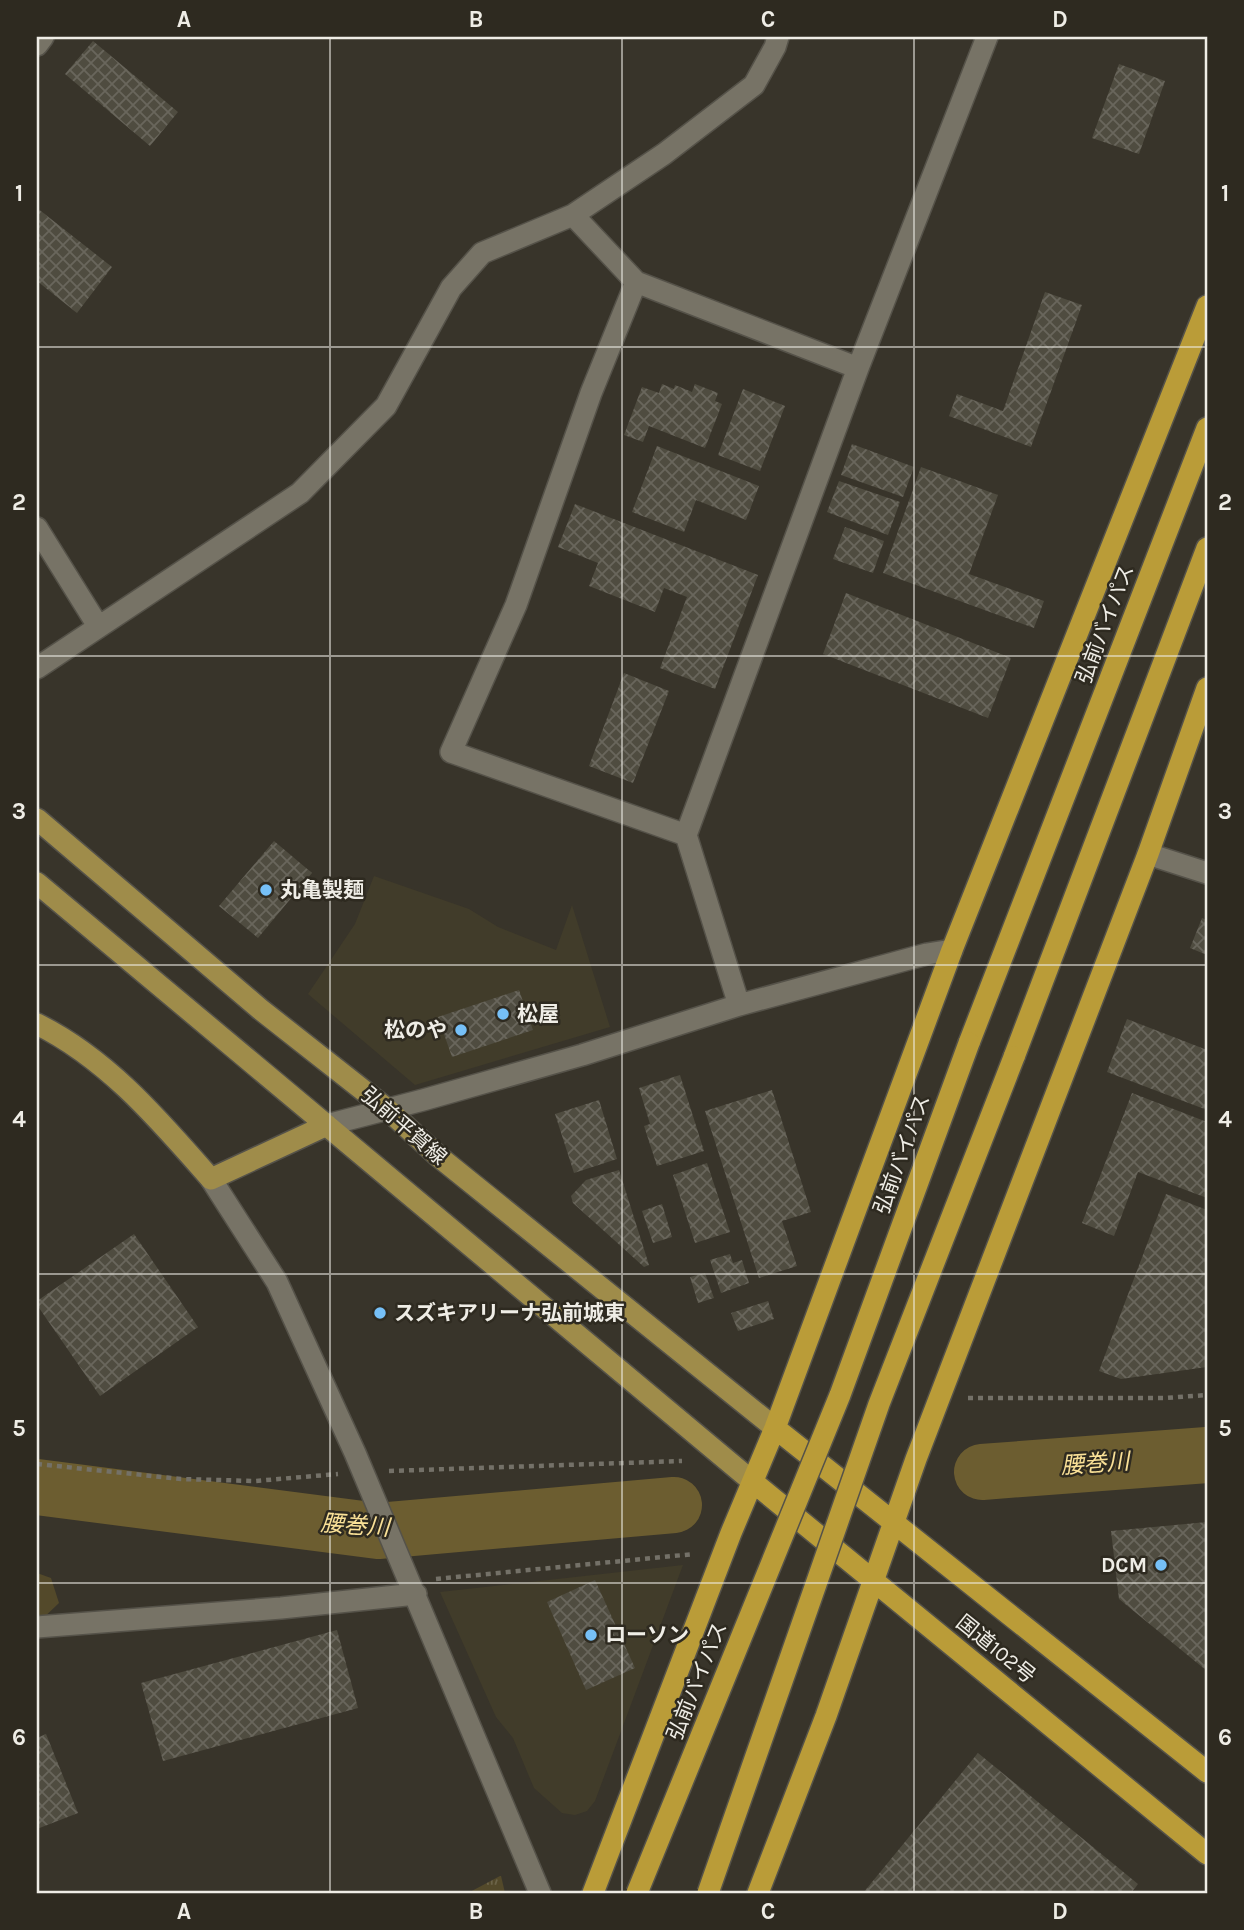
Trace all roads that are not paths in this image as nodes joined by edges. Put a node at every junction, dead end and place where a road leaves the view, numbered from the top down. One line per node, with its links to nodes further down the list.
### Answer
1 (43, 37): 4 (street)
2 (778, 37): 5 (street)
3 (987, 37): 8 (street)
4 (37, 45)
5 (573, 215): 6 (street); 12 (street)
6 (636, 282): 8 (street); 16 (street)
7 (1207, 306): 20 (highway)
8 (859, 368): 16 (street)
9 (1207, 428): 36 (highway, 弘前バイパス, bridge)
10 (37, 528): 12 (street)
11 (1207, 548): 37 (highway, bridge)
12 (98, 626): 13 (street)
13 (37, 668)
14 (1207, 688): 17 (highway)
15 (37, 819): 23 (main road, 弘前平賀線)
16 (686, 835): 21 (street)
17 (1148, 854): 18 (street); 28 (highway)
18 (1207, 873)
19 (37, 883): 24 (main road)
20 (952, 950): 21 (street); 26 (highway)
21 (739, 1006): 23 (street)
22 (37, 1024): 25 (main road)
23 (387, 1109): 24 (street); 26 (main road, 弘前平賀線)
24 (327, 1125): 25 (main road); 27 (main road)
25 (211, 1180): 30 (street)
26 (775, 1427): 27 (highway); 28 (highway, 国道102号)
27 (753, 1482): 29 (highway, 国道102号); 35 (highway)
28 (894, 1523): 29 (highway); 32 (highway, 国道102号)
29 (874, 1580): 33 (highway, 国道102号); 38 (highway)
30 (415, 1594): 31 (street); 34 (street)
31 (37, 1627)
32 (1207, 1772)
33 (1207, 1854)
34 (540, 1893)
35 (593, 1893)
36 (636, 1893)
37 (708, 1893)
38 (758, 1893)

